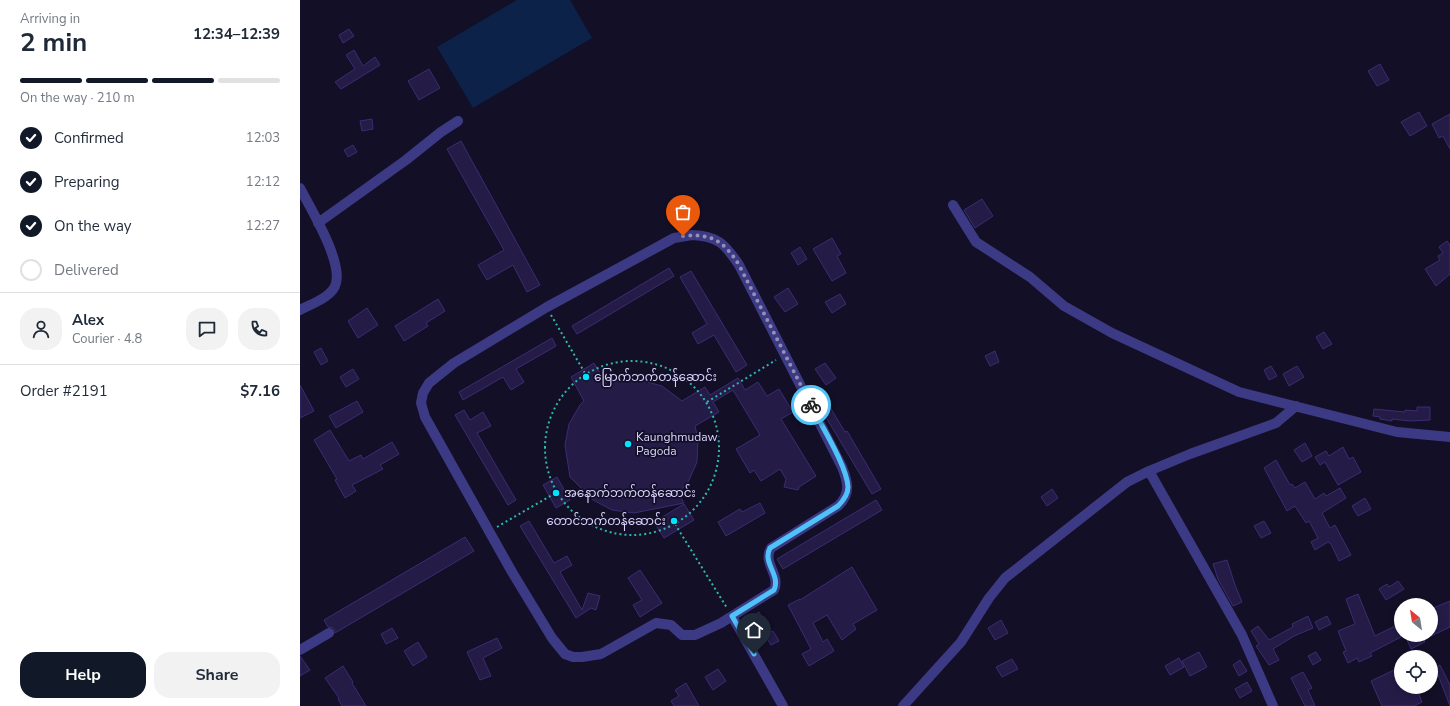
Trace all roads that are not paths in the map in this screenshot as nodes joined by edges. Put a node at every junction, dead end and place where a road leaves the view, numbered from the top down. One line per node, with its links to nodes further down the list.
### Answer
1 (458, 121): 4 (street)
2 (300, 188): 4 (street)
3 (953, 205): 6 (street)
4 (318, 223): 5 (street)
5 (300, 310)
6 (1296, 406): 7 (street); 8 (street)
7 (1450, 437)
8 (1149, 470): 13 (street); 14 (street)
9 (732, 616): 9 (street); 12 (street)
10 (329, 633): 11 (street)
11 (300, 650)
12 (783, 706)
13 (903, 706)
14 (1273, 706)

